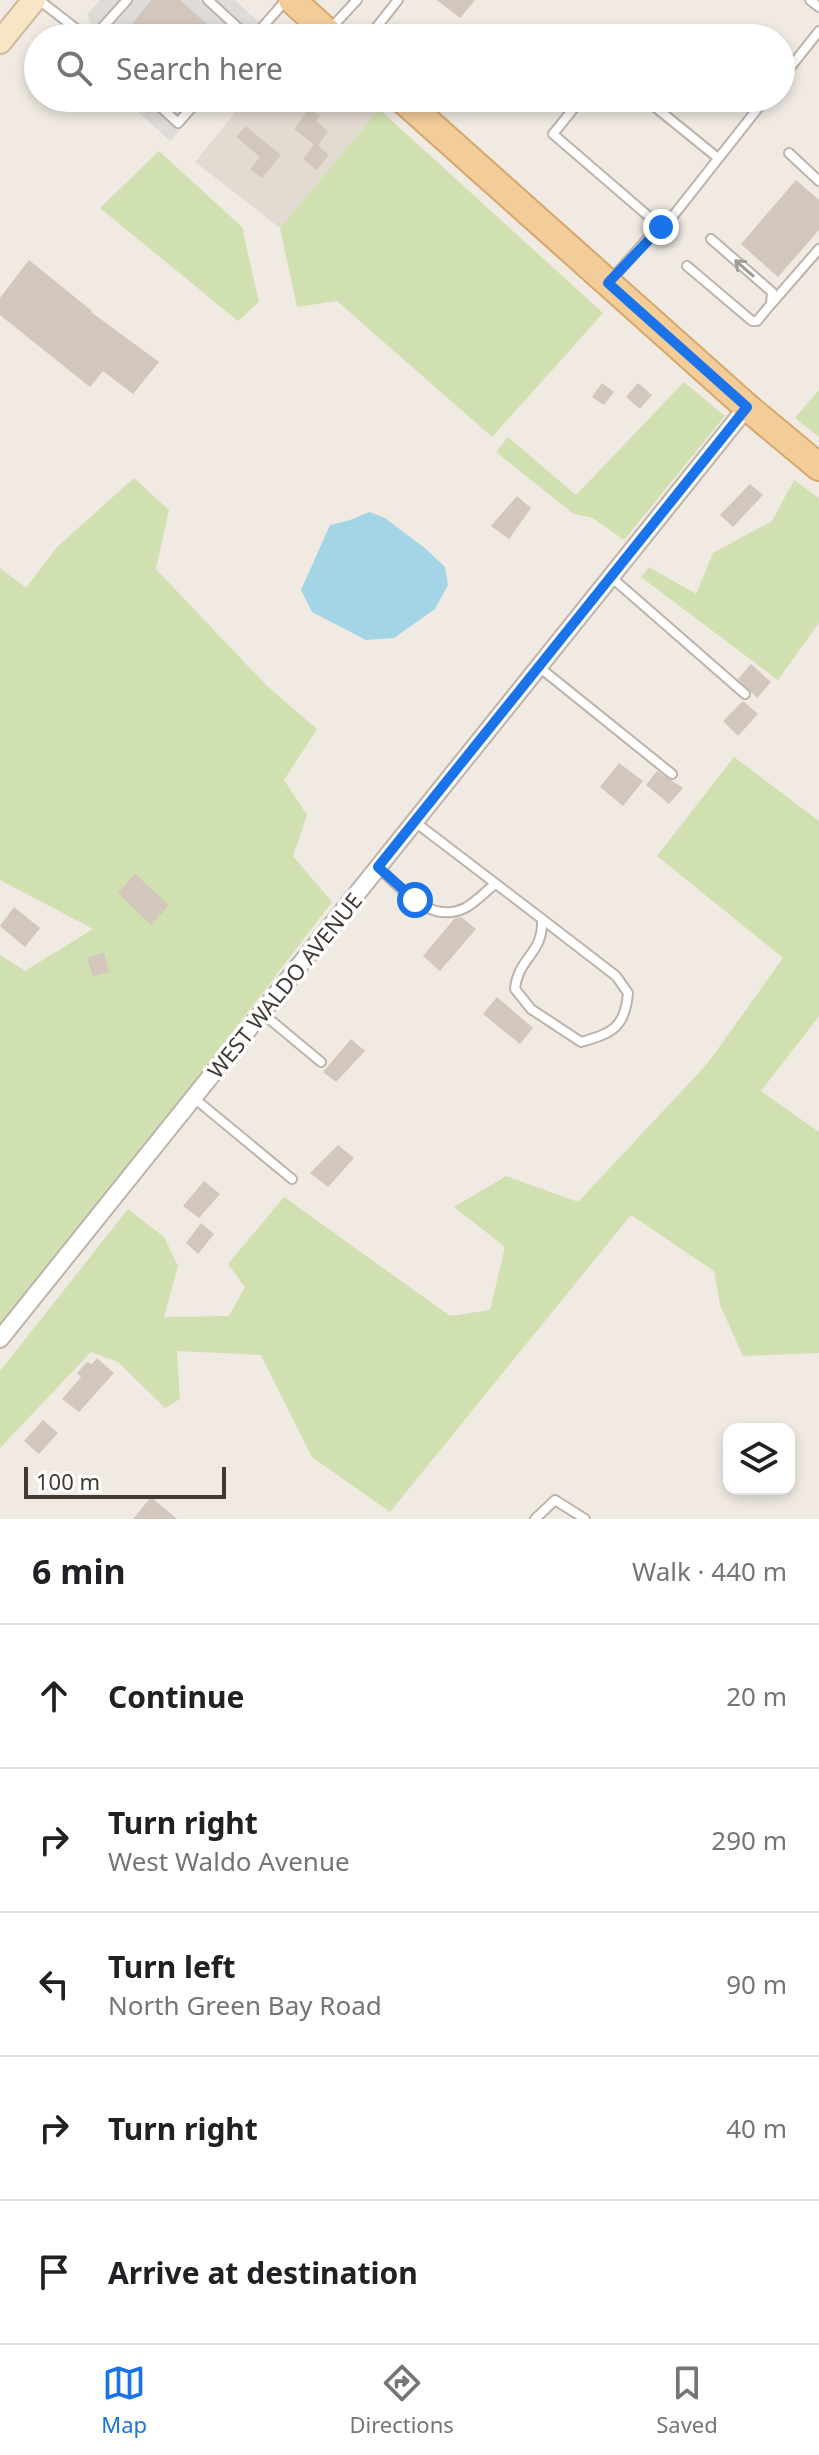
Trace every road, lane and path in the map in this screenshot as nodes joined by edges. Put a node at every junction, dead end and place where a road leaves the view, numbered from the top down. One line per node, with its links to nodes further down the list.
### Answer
1 (36, 0): 9 (lane); 17 (main road)
2 (127, 0): 10 (lane)
3 (208, 0): 11 (lane)
4 (289, 0): 12 (lane); 13 (main road)
5 (357, 0): 14 (lane)
6 (810, 0): 8 (lane)
7 (392, 2): 15 (lane)
8 (819, 7)
9 (70, 24)
10 (104, 24)
11 (235, 24)
12 (265, 24)
13 (318, 24)
14 (339, 24)
15 (377, 24)
16 (819, 31): 18 (lane)
17 (0, 42)
18 (795, 61)
19 (166, 112): 20 (lane)
20 (188, 112)
21 (417, 112): 32 (main road)
22 (571, 112): 28 (lane)
23 (661, 112): 26 (lane)
24 (755, 112): 26 (lane)
25 (789, 153): 27 (lane)
26 (718, 158): 28 (lane)
27 (819, 181)
28 (661, 227): 32 (lane)
29 (711, 239): 33 (lane, one-way to 29)
30 (819, 249): 33 (lane)
31 (687, 266): 33 (lane)
32 (608, 283): 34 (main road)
33 (771, 304)
34 (747, 407): 35 (main road); 36 (street, WEST WALDO AVENUE)
35 (819, 467)
36 (611, 577): 37 (street, WEST WALDO AVENUE); 38 (lane)
37 (539, 667): 39 (lane); 40 (street, WEST WALDO AVENUE)
38 (745, 694)
39 (672, 774)
40 (415, 822): 41 (street, WEST WALDO AVENUE); 42 (lane)
41 (378, 867): 42 (lane); 44 (street, WEST WALDO AVENUE)
42 (495, 884): 43 (lane)
43 (542, 919): 43 (lane)
44 (262, 1012): 45 (lane); 46 (street, WEST WALDO AVENUE)
45 (321, 1062)
46 (194, 1097): 47 (lane); 48 (street, WEST WALDO AVENUE)
47 (292, 1179)
48 (0, 1339)
49 (535, 1519): 50 (lane)
50 (585, 1519)

